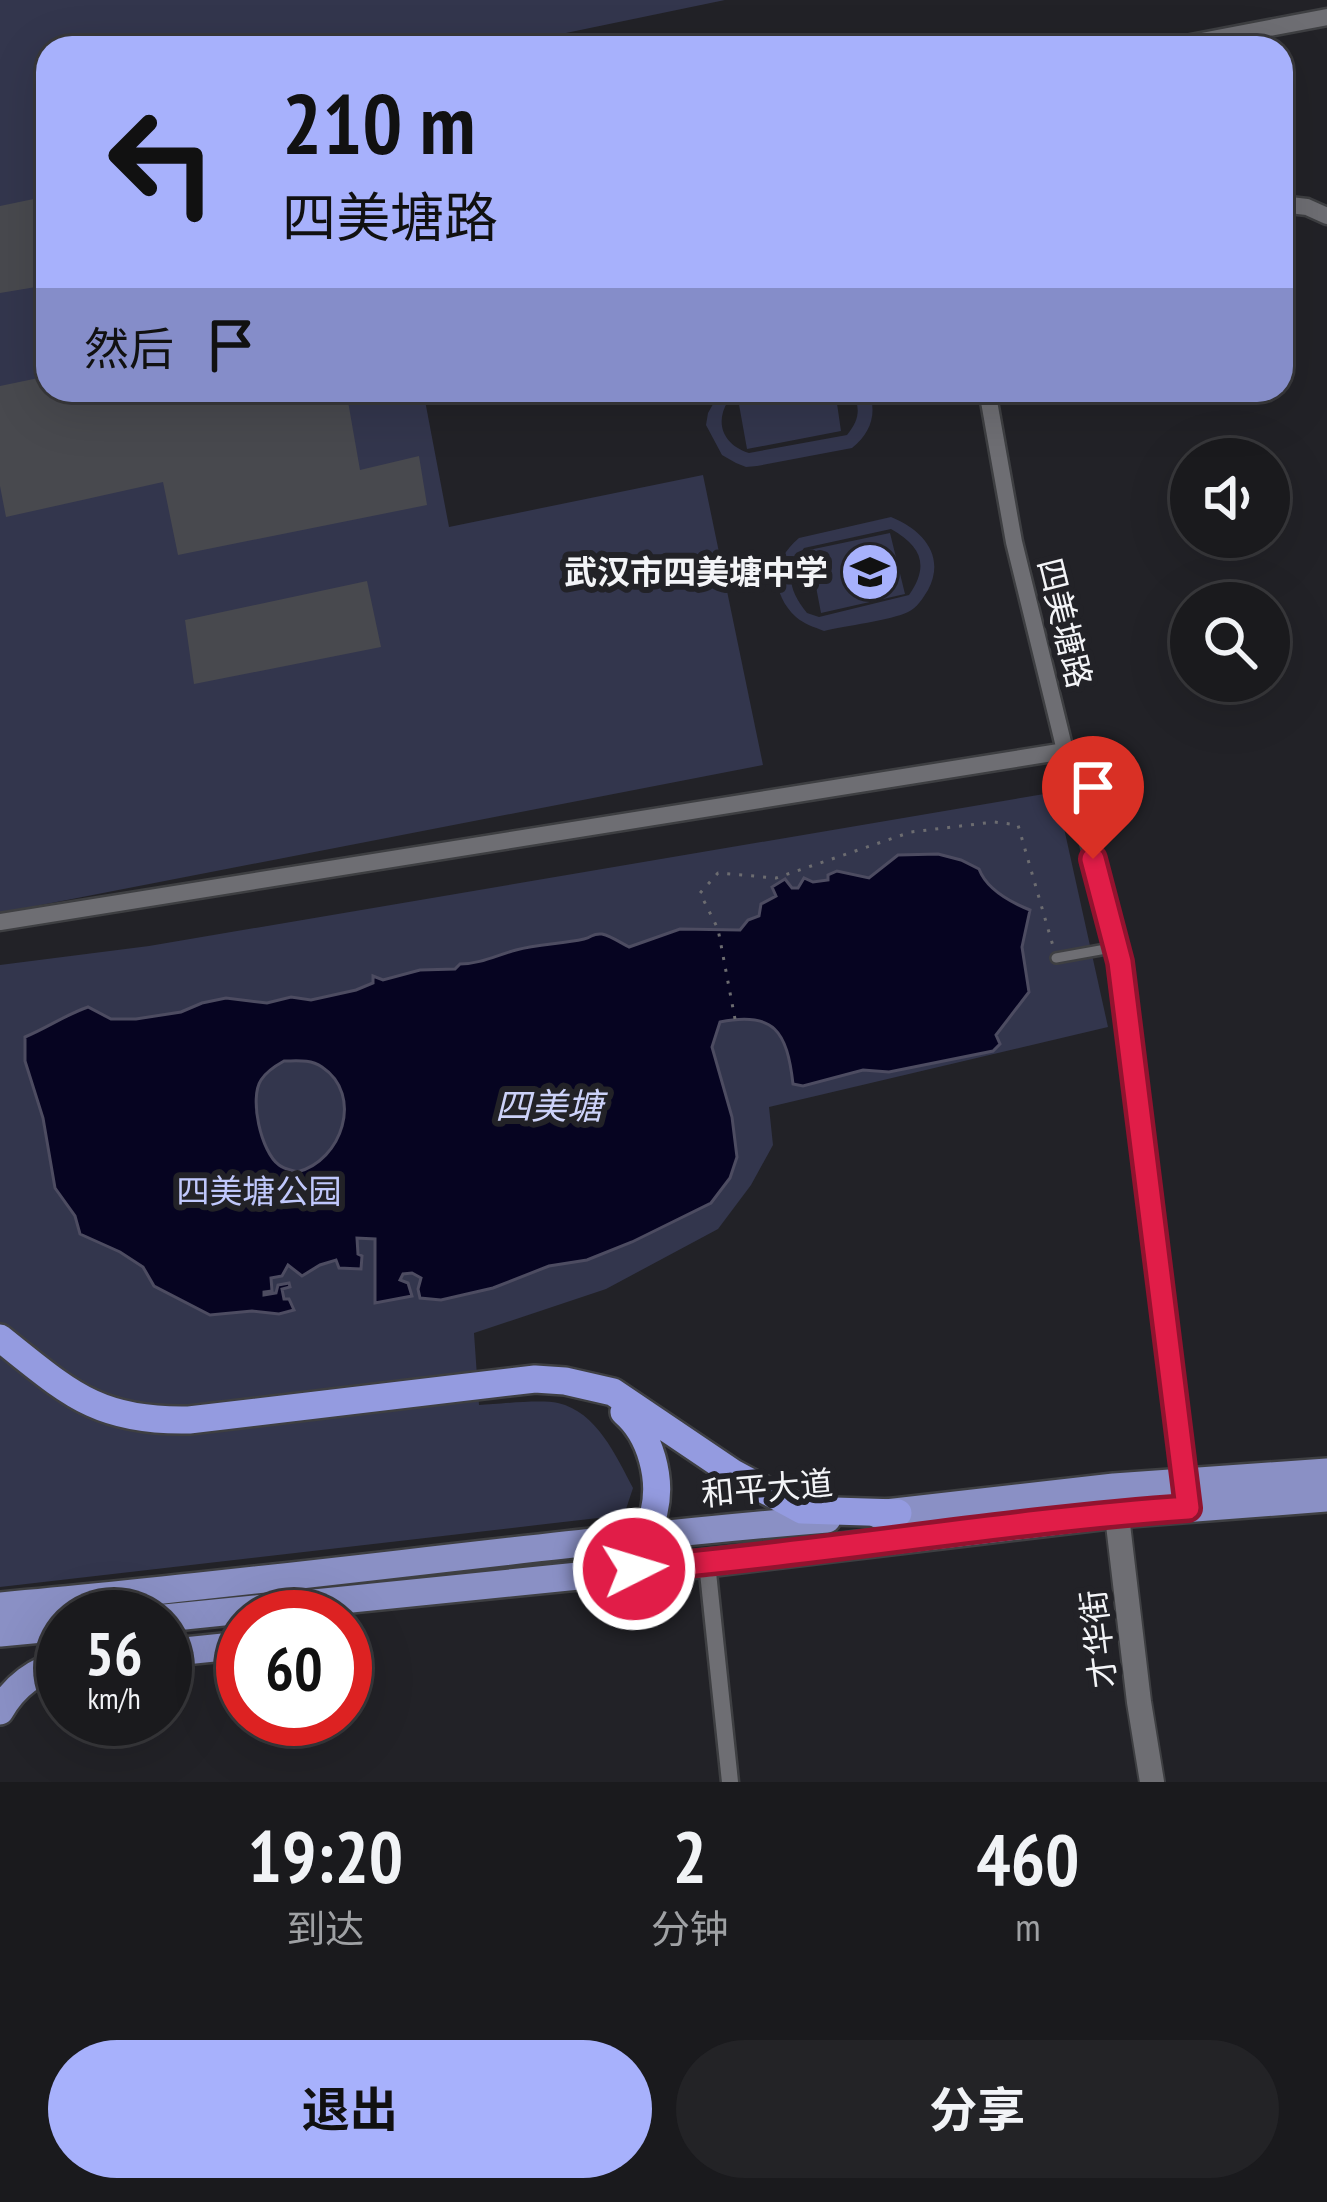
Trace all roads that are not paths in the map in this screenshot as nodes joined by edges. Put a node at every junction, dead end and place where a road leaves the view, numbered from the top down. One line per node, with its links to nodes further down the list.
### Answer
1 (1327, 16): 2 (street)
2 (1226, 36)
3 (1293, 205): 4 (street)
4 (1327, 216)
5 (989, 402): 6 (street, 四美塘路)
6 (1065, 752): 7 (street); 8 (street, 四美塘路)
7 (0, 922)
8 (1117, 947): 9 (lane); 13 (street, 四美塘路)
9 (1056, 958)
10 (0, 1338): 11 (highway)
11 (594, 1386): 16 (highway); 17 (highway)
12 (1327, 1472): 13 (main road, 和平大道)
13 (1186, 1495): 14 (main road, 和平大道); 15 (main road, 和平大道)
14 (1327, 1498)
15 (1116, 1500): 16 (main road, 和平大道); 18 (main road, 和平大道); 27 (main road, 才华街)
16 (898, 1513): 17 (main road, 和平大道)
17 (645, 1534): 19 (highway); 21 (main road, 和平大道)
18 (706, 1563): 19 (main road, 和平大道); 26 (street)
19 (634, 1569): 20 (main road, 和平大道)
20 (372, 1601)
21 (0, 1606)
22 (36, 1631): 23 (main road)
23 (0, 1634)
24 (36, 1672): 25 (main road)
25 (0, 1711)
26 (730, 1782)
27 (1152, 1782)

